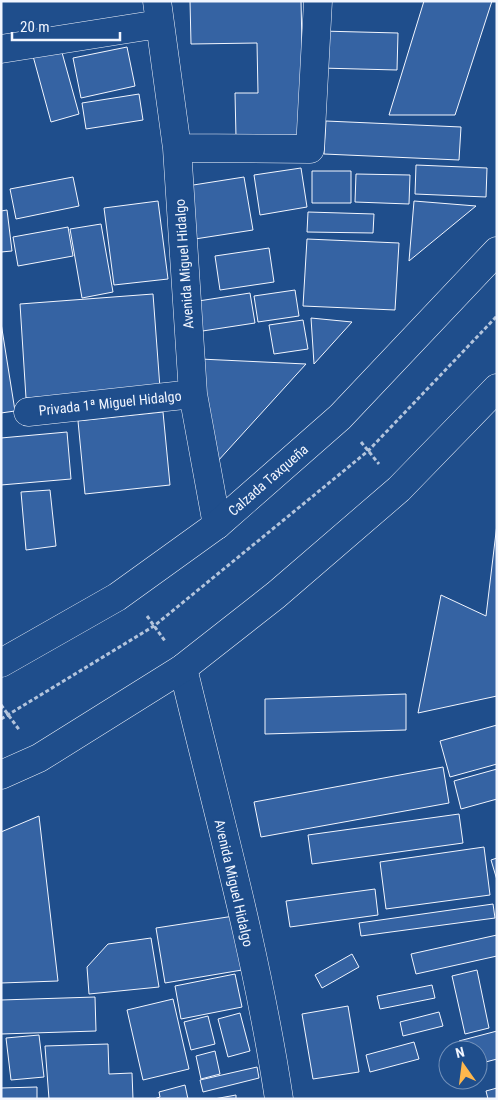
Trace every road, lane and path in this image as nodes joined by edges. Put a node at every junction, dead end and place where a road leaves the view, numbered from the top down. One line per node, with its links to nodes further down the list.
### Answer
1 (318, 1): 4 (street)
2 (158, 13): 3 (street); 4 (street, Avenida Miguel Hidalgo)
3 (1, 50)
4 (177, 148): 7 (street, Avenida Miguel Hidalgo)
5 (497, 251): 9 (street, Calzada Taxqueña)
6 (497, 388): 10 (street)
7 (192, 394): 8 (street, Privada 1ª Miguel Hidalgo); 11 (street, Avenida Miguel Hidalgo)
8 (28, 412)
9 (340, 417): 10 (path); 11 (street, Calzada Taxqueña)
10 (399, 488): 14 (street)
11 (217, 525): 12 (street, Calzada Taxqueña)
12 (128, 589): 13 (street, Calzada Taxqueña); 14 (path)
13 (1, 663)
14 (183, 668): 15 (street); 16 (street, Avenida Miguel Hidalgo)
15 (1, 776)
16 (279, 1099)

